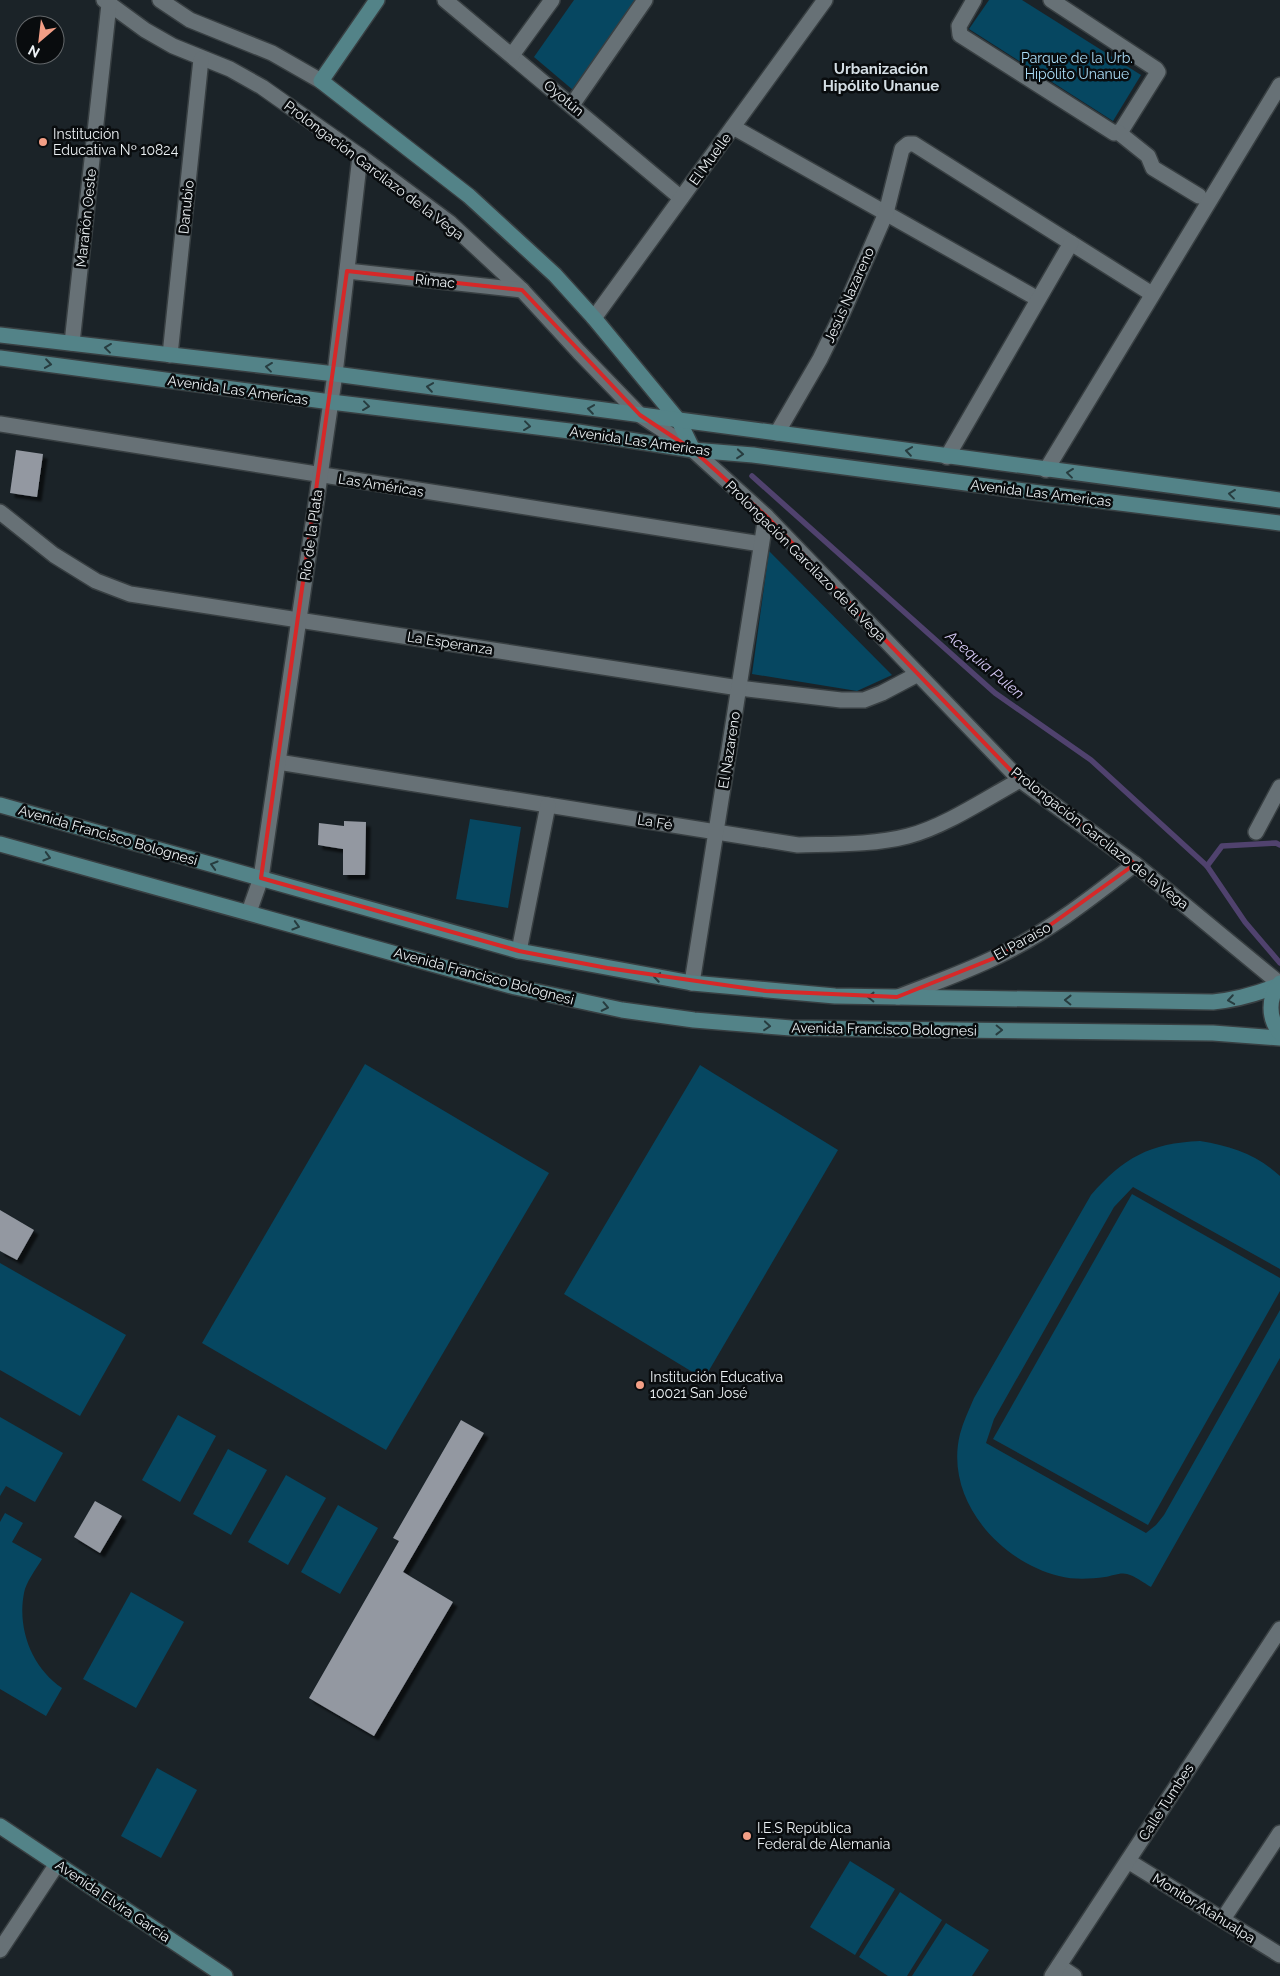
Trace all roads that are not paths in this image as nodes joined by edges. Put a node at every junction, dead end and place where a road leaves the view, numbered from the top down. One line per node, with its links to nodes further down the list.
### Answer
1 (160, 0): 12 (street)
2 (377, 0): 12 (street)
3 (445, 0): 10 (street, Oyotún)
4 (552, 0): 10 (street)
5 (645, 0): 14 (street)
6 (825, 0): 15 (street, El Muelle)
7 (974, 0): 16 (street)
8 (1051, 0): 16 (street)
9 (107, 2): 11 (street, Prolongación Garcilazo de la Vega); 28 (street, Marañón Oeste)
10 (512, 55): 14 (street, Oyotún)
11 (201, 59): 17 (street, Prolongación Garcilazo de la Vega); 29 (street, Danubio)
12 (320, 81): 26 (street)
13 (1280, 85): 24 (street)
14 (572, 105): 19 (street, Oyotún)
15 (733, 127): 19 (street, El Muelle); 20 (street)
16 (1118, 132): 18 (street)
17 (360, 156): 22 (street, Río de la Plata); 23 (street, Prolongación Garcilazo de la Vega)
18 (1199, 196)
19 (681, 198): 26 (street, El Muelle)
20 (886, 212): 21 (street, Jesús Nazareno); 25 (street); 36 (street, Jesús Nazareno)
21 (1071, 243): 24 (street); 25 (street)
22 (347, 271): 23 (street, Rímac); 31 (street, Río de la Plata)
23 (522, 290): 33 (street, Prolongación Garcilazo de la Vega)
24 (1152, 294): 39 (street)
25 (1038, 299): 38 (street)
26 (594, 318): 34 (street)
27 (0, 335): 28 (street, Avenida Las Americas)
28 (72, 343): 29 (street, Avenida Las Americas, one-way to 28)
29 (170, 356): 31 (street, Avenida Las Americas, one-way to 29)
30 (0, 358): 32 (street, Avenida Las Americas, one-way to 32)
31 (335, 374): 32 (street, Río de la Plata); 33 (street, Avenida Las Americas, one-way to 31)
32 (331, 402): 37 (street, Avenida Las Americas, one-way to 37); 40 (street, Río de la Plata)
33 (640, 415): 34 (street, Avenida Las Americas); 37 (street, Prolongación Garcilazo de la Vega)
34 (678, 421): 36 (street, Avenida Las Americas); 37 (street)
35 (0, 424): 40 (street, Las Américas)
36 (777, 433): 38 (street, Avenida Las Americas, one-way to 36)
37 (693, 450): 43 (street, Prolongación Garcilazo de la Vega); 44 (street, Avenida Las Americas, one-way to 44)
38 (947, 456): 39 (street, Avenida Las Americas)
39 (1046, 470): 41 (street, Avenida Las Americas, one-way to 39)
40 (320, 475): 45 (street, Las Américas); 46 (street, Río de la Plata)
41 (1280, 500)
42 (0, 512): 46 (street, La Esperanza)
43 (766, 516): 45 (street, El Nazareno); 47 (street, Prolongación Garcilazo de la Vega)
44 (1280, 523)
45 (761, 544): 48 (street, El Nazareno)
46 (299, 620): 48 (street, La Esperanza); 49 (street, Río de la Plata)
47 (918, 674): 48 (street, La Esperanza); 50 (street, Prolongación Garcilazo de la Vega)
48 (739, 688): 54 (street, El Nazareno)
49 (278, 762): 53 (street, La Fé); 58 (street, Río de la Plata)
50 (1020, 780): 54 (street, La Fé); 57 (street, Prolongación Garcilazo de la Vega)
51 (1280, 786): 55 (street)
52 (0, 805): 58 (street, Avenida Francisco Bolognesi, one-way to 52)
53 (548, 805): 54 (street, La Fé); 60 (street)
54 (716, 832): 61 (street, El Nazareno)
55 (1256, 832)
56 (0, 844): 59 (street, Avenida Francisco Bolognesi, one-way to 59)
57 (1135, 864): 62 (street, Prolongación Garcilazo de la Vega); 63 (street, El Paraíso)
58 (261, 878): 59 (street, Río de la Plata); 60 (street, Avenida Francisco Bolognesi)
59 (249, 912): 65 (street, Avenida Francisco Bolognesi, one-way to 65)
60 (520, 951): 61 (street, Avenida Francisco Bolognesi, one-way to 60)
61 (692, 983): 63 (street, Avenida Francisco Bolognesi, one-way to 61)
62 (1279, 984): 63 (street, Avenida Francisco Bolognesi, one-way to 63); 64 (street)
63 (897, 997)
64 (1280, 1033)
65 (1280, 1038)
66 (1280, 1629): 69 (street, Calle Tumbes)
67 (0, 1826): 70 (street, Avenida Elvira García)
68 (1280, 1833): 71 (street)
69 (1128, 1860): 71 (street, Monitor Atahualpa); 74 (street, Calle Tumbes)
70 (57, 1864): 72 (street); 75 (street, Avenida Elvira García)
71 (1223, 1919): 73 (street, Monitor Atahualpa)
72 (0, 1950)
73 (1280, 1955)
74 (1055, 1971): 76 (street)
75 (225, 1976)
76 (1074, 1976)

